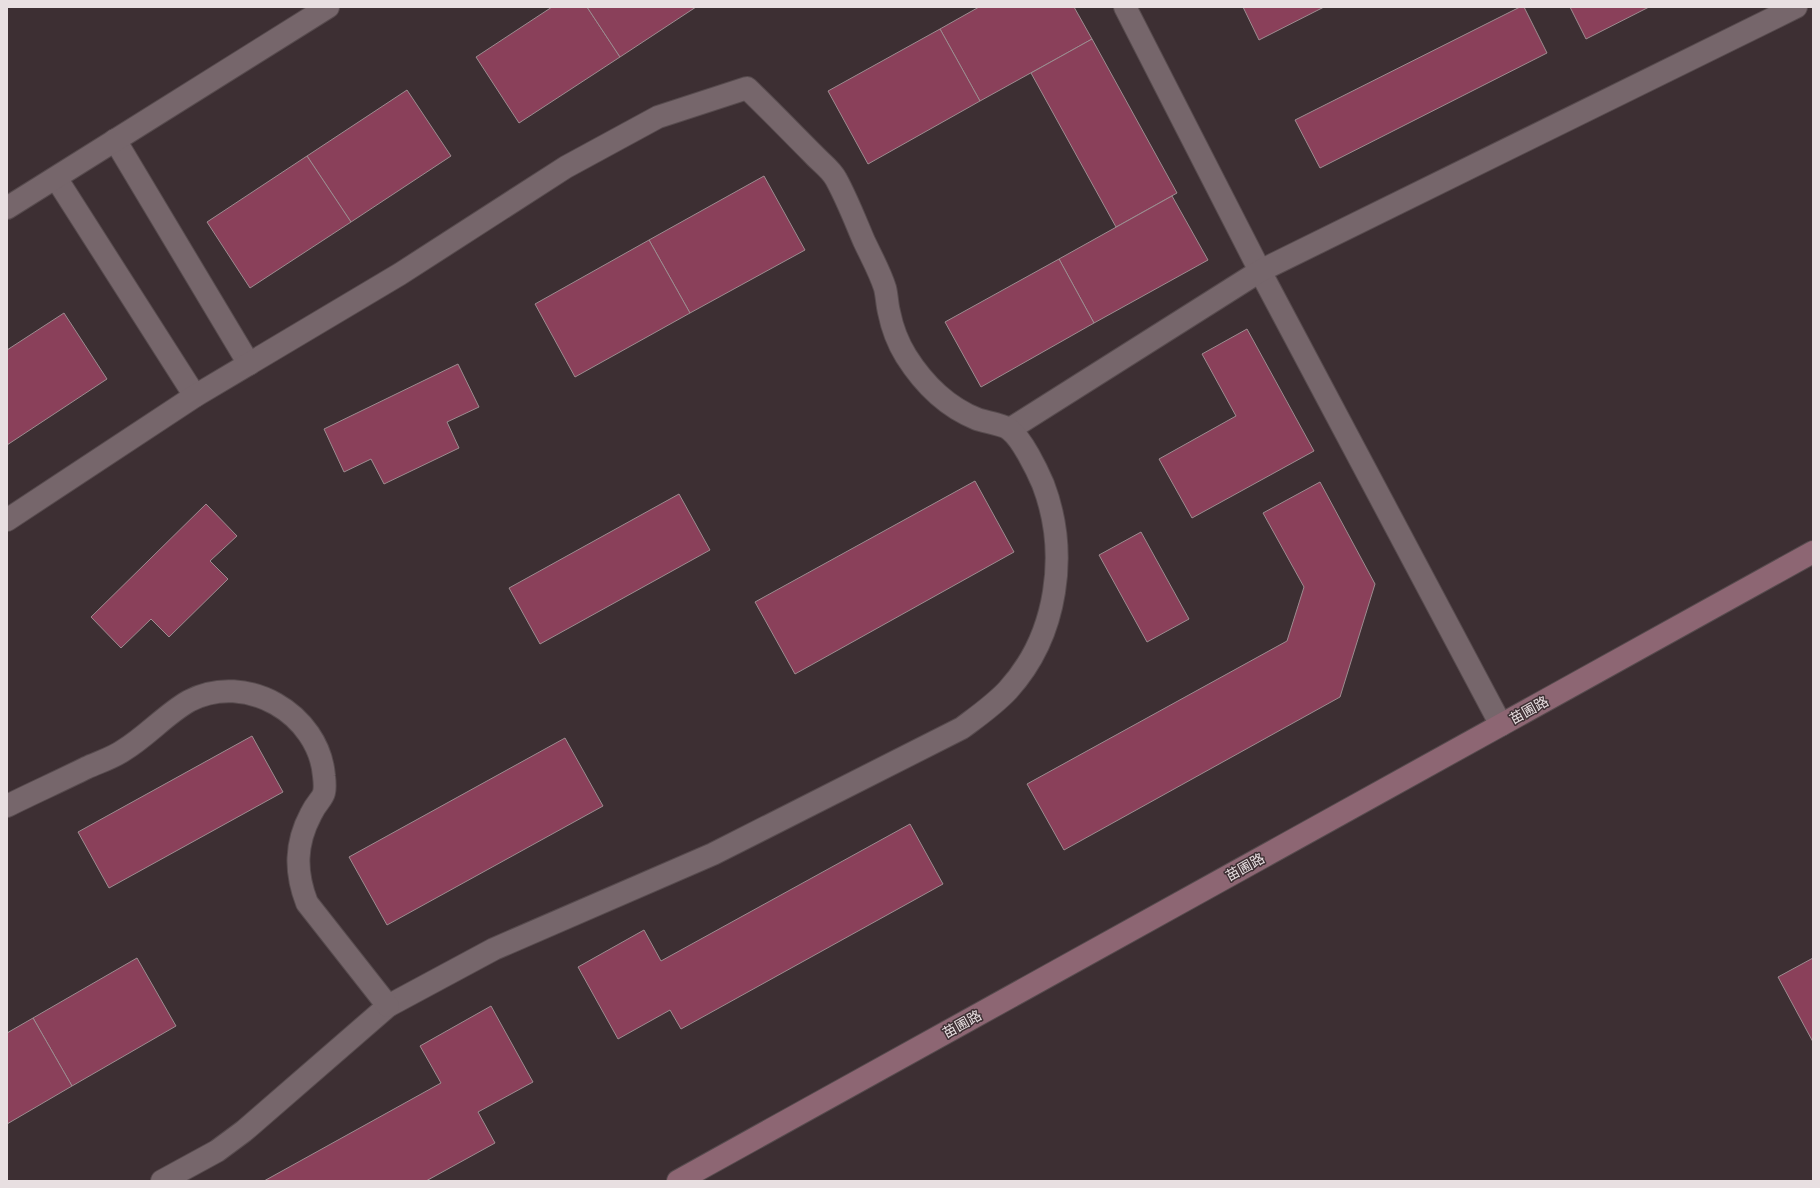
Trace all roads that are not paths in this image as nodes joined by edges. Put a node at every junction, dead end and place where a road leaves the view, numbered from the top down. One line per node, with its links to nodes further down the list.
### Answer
1 (328, 7): 4 (street)
2 (1125, 7): 7 (street)
3 (1796, 7): 7 (street)
4 (115, 140): 5 (street); 8 (street)
5 (56, 178): 6 (street); 9 (street)
6 (7, 208)
7 (1260, 272): 10 (street); 13 (street)
8 (249, 364): 9 (street); 10 (street)
9 (196, 396): 11 (street)
10 (1010, 429): 15 (street)
11 (7, 520)
12 (1813, 552): 13 (street, 苗圃路)
13 (1501, 725): 17 (street, 苗圃路)
14 (7, 806): 15 (street)
15 (388, 1006): 16 (street)
16 (162, 1181)
17 (678, 1181)

